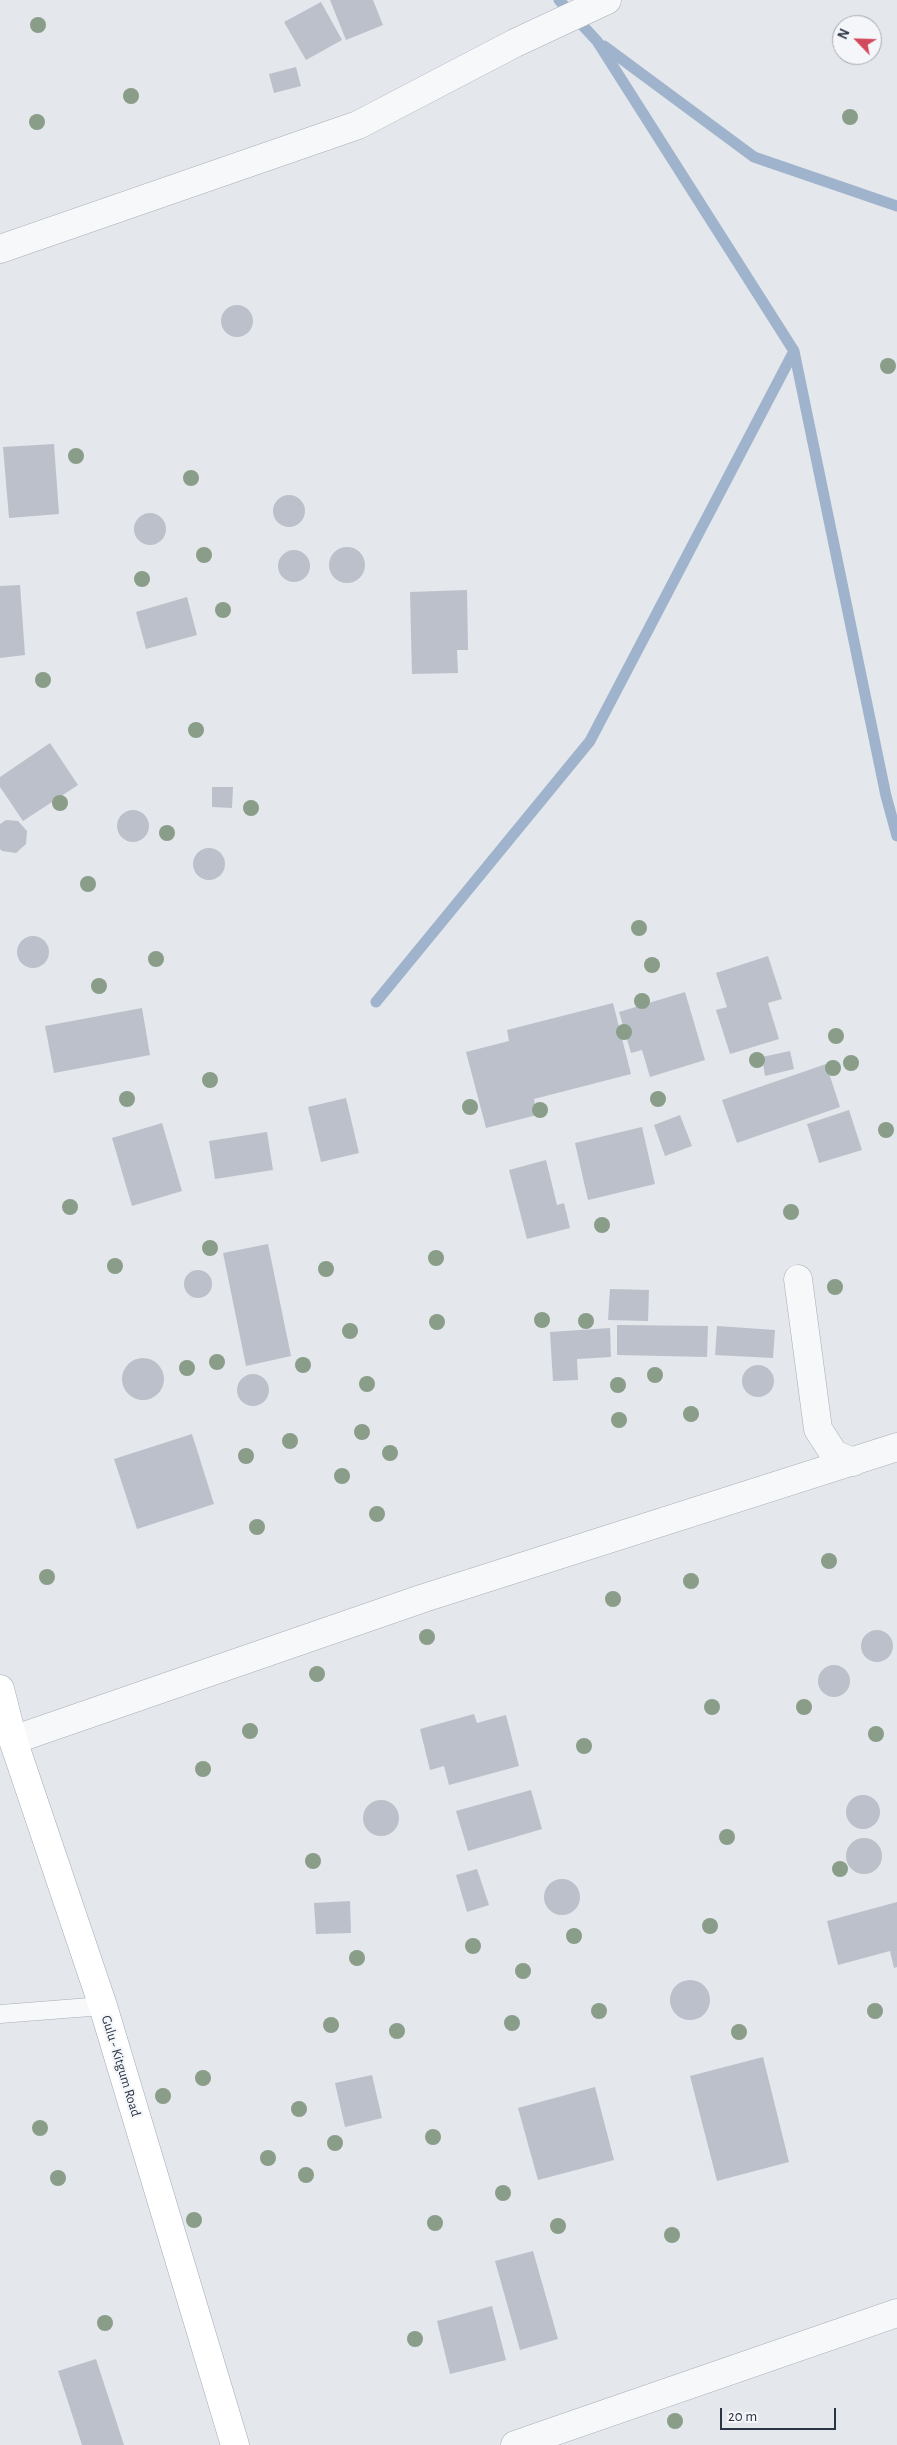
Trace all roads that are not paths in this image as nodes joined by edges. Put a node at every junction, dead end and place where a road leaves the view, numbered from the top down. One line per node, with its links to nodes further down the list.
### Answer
1 (607, 0): 2 (street)
2 (0, 249)
3 (798, 1279): 5 (street)
4 (897, 1447): 5 (street)
5 (852, 1462): 7 (street)
6 (0, 1689): 7 (main road, Gulu - Kitgum Road)
7 (14, 1740): 8 (main road, Gulu - Kitgum Road)
8 (103, 2006): 9 (lane); 11 (main road, Gulu - Kitgum Road)
9 (0, 2014)
10 (897, 2313): 12 (street)
11 (235, 2445)
12 (515, 2445)

